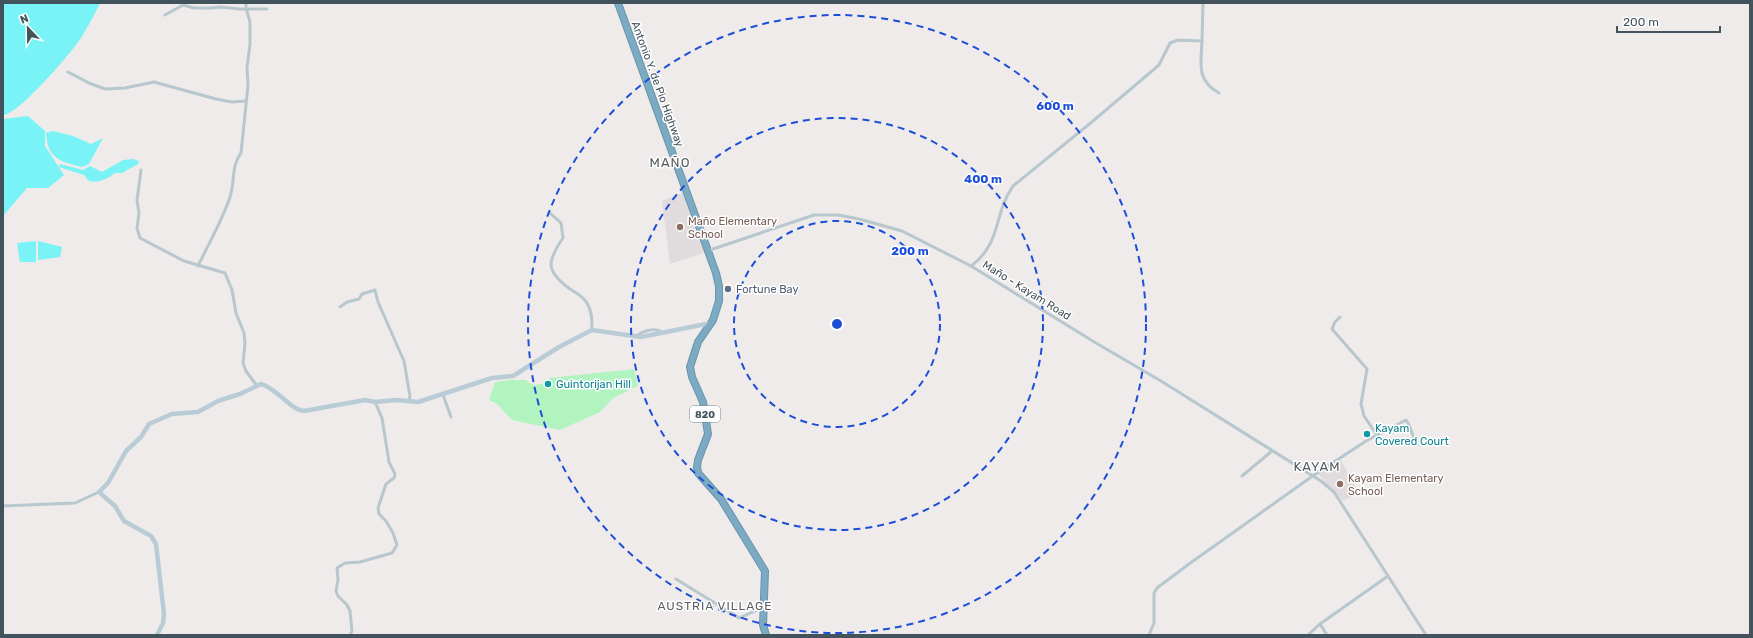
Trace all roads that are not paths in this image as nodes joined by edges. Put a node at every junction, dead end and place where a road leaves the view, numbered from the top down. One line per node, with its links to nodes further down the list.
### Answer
1 (246, 3): 4 (street)
2 (618, 3): 13 (highway, Antonio Y. de Pio Highway / 820)
3 (1203, 3): 7 (street)
4 (246, 8): 5 (street); 6 (street); 10 (street)
5 (267, 9)
6 (165, 15)
7 (1202, 42): 9 (street); 15 (street)
8 (68, 72): 10 (street)
9 (1219, 93)
10 (246, 101): 14 (street)
11 (141, 170): 14 (street)
12 (550, 213): 19 (street)
13 (707, 251): 15 (street, Maño - Kayam Road); 18 (highway, Antonio Y. de Pio Highway / 820)
14 (198, 266): 20 (street)
15 (971, 266): 27 (street, Maño - Kayam Road)
16 (340, 307): 22 (street)
17 (1340, 317): 25 (street)
18 (711, 323): 19 (street); 34 (highway, Antonio Y. de Pio Highway / 820)
19 (592, 330): 21 (street)
20 (257, 386): 23 (street); 30 (street)
21 (443, 395): 22 (street); 24 (street)
22 (409, 401): 23 (street)
23 (375, 402): 37 (street)
24 (451, 416)
25 (1377, 435): 26 (street); 28 (street)
26 (1417, 445)
27 (1272, 451): 28 (street, Maño - Kayam Road); 29 (street)
28 (1314, 475): 32 (street, Maño - Kayam Road); 39 (street)
29 (1242, 476)
30 (99, 492): 31 (street); 36 (street)
31 (3, 506)
32 (1388, 576): 35 (street); 42 (street, Maño - Kayam Road)
33 (676, 579): 34 (street)
34 (764, 607): 38 (highway, Antonio Y. de Pio Highway / 820)
35 (1320, 624): 40 (street); 41 (street)
36 (157, 635)
37 (350, 635)
38 (766, 635)
39 (1149, 635)
40 (1308, 635)
41 (1327, 635)
42 (1426, 635)

